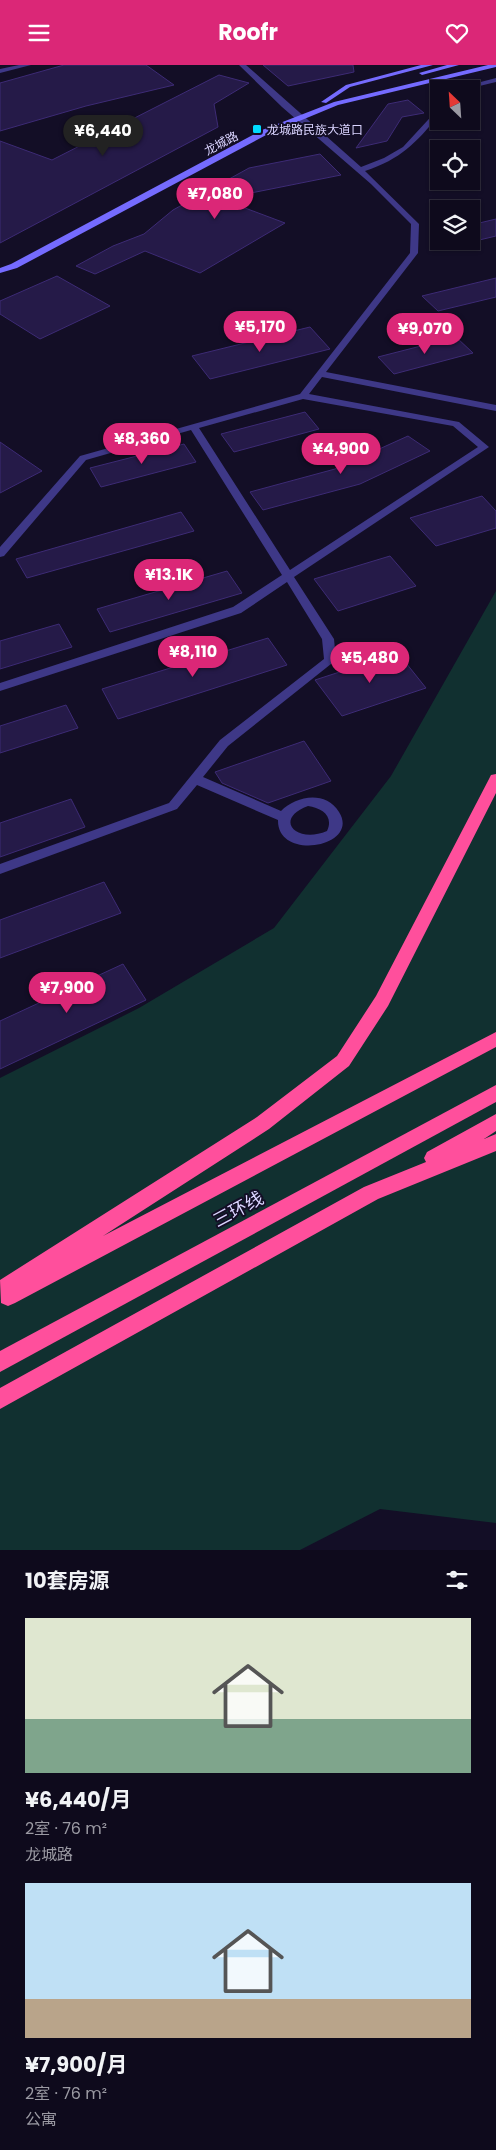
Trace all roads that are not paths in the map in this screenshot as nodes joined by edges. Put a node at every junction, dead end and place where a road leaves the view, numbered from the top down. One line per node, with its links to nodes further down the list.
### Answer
1 (28, 65): 7 (street)
2 (242, 65): 13 (street)
3 (430, 65): 11 (street, 龙城路)
4 (456, 65): 8 (street)
5 (465, 65): 8 (street)
6 (496, 65): 12 (street, 龙城路)
7 (0, 71)
8 (405, 78): 11 (street); 12 (street)
9 (496, 81): 10 (street)
10 (480, 84)
11 (326, 101): 13 (street, 龙城路)
12 (336, 103): 13 (street, 龙城路)
13 (298, 116): 15 (street); 16 (street, 龙城路); 17 (street, 龙城路)
14 (430, 121): 15 (street)
15 (360, 170): 18 (street)
16 (0, 264)
17 (0, 271)
18 (320, 374): 19 (street); 20 (street)
19 (303, 396): 21 (street); 23 (street)
20 (496, 408)
21 (194, 427): 22 (street); 23 (street)
22 (0, 554)
23 (288, 577): 24 (street); 25 (street)
24 (0, 687)
25 (195, 779): 27 (street); 28 (street)
26 (496, 779): 34 (highway)
27 (284, 817)
28 (0, 869)
29 (496, 1039): 35 (highway, 三环线)
30 (496, 1093): 36 (highway, 三环线)
31 (496, 1122): 33 (highway)
32 (496, 1142): 33 (highway)
33 (371, 1193): 37 (highway)
34 (0, 1291)
35 (0, 1300)
36 (0, 1362)
37 (0, 1399)

